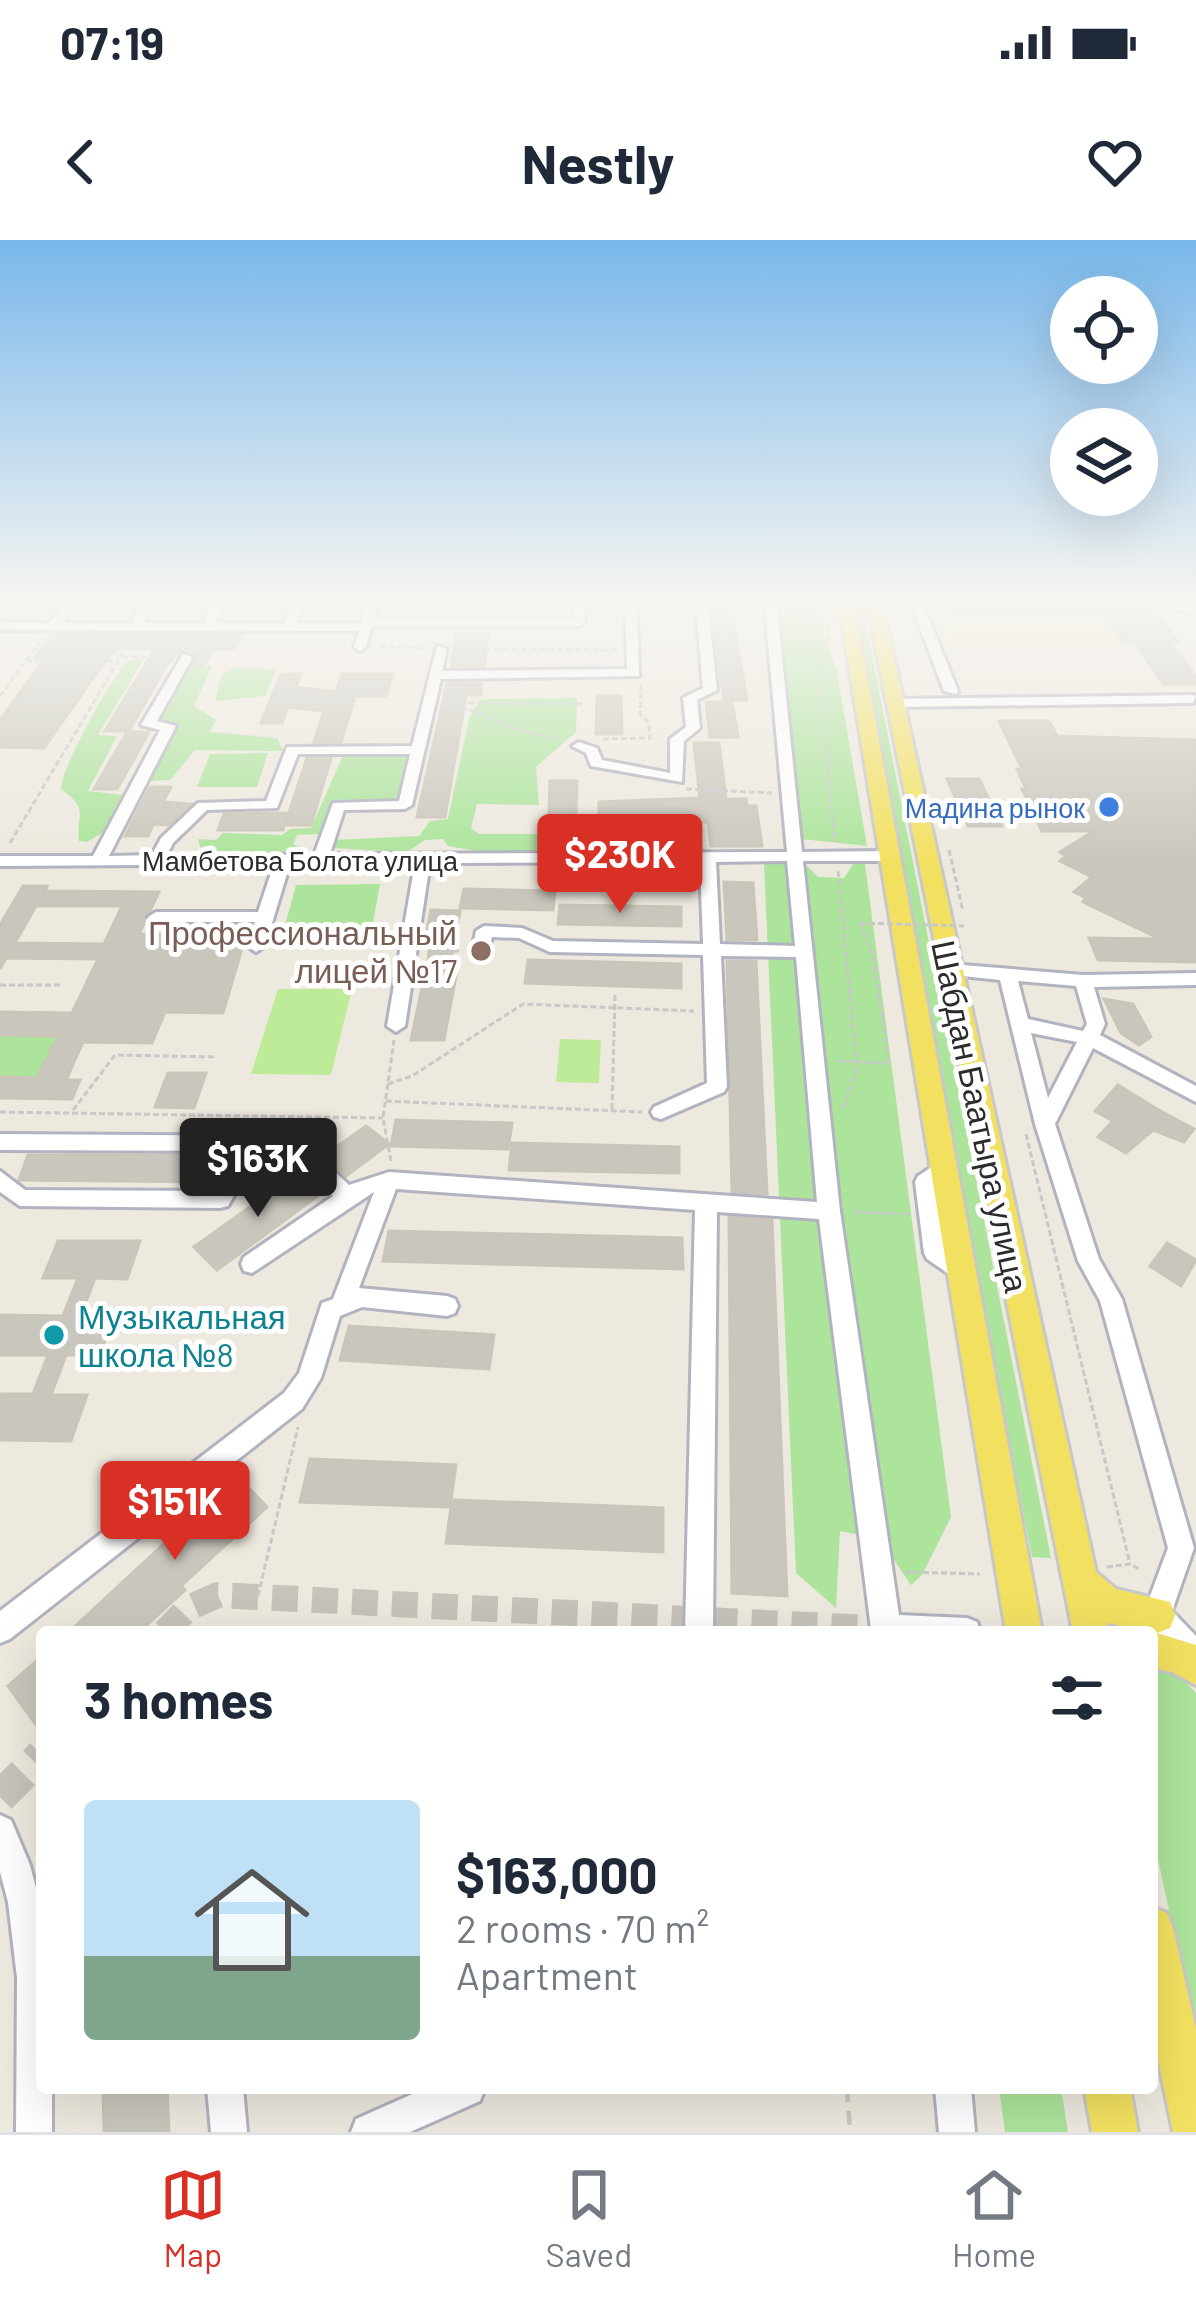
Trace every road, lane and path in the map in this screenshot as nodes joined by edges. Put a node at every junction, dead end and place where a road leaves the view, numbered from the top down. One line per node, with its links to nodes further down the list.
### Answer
1 (102, 687): 27 (path)
2 (170, 687): 31 (street)
3 (432, 687): 15 (street)
4 (642, 687): 18 (path)
5 (710, 687): 21 (street)
6 (781, 687): 22 (street)
7 (818, 687): 23 (path)
8 (860, 687): 26 (main road, Шабдан Баатыра улица)
9 (892, 687): 14 (main road, Шабдан Баатыра улица)
10 (949, 687): 11 (street)
11 (950, 691)
12 (1193, 699): 14 (street)
13 (453, 703): 15 (path); 16 (path); 17 (path)
14 (895, 703): 42 (main road, Шабдан Баатыра улица)
15 (427, 704): 20 (street)
16 (585, 704)
17 (563, 739)
18 (605, 739)
19 (579, 746): 21 (street)
20 (417, 750): 29 (street); 32 (street)
21 (677, 779): 22 (path)
22 (791, 793): 24 (street)
23 (836, 847)
24 (798, 855): 25 (street, Мамбетова Болота улица); 26 (street, Мамбетова Болота улица); 41 (street)
25 (708, 856): 30 (street, Мамбетова Болота улица); 38 (street)
26 (889, 856): 69 (main road, Шабдан Баатыра улица)
27 (0, 860): 31 (street, Мамбетова Болота улица)
28 (283, 860): 29 (street, Мамбетова Болота улица); 32 (street, Мамбетова Болота улица); 36 (street)
29 (320, 860): 30 (street, Мамбетова Болота улица)
30 (423, 860): 40 (street)
31 (98, 861): 32 (street, Мамбетова Болота улица)
32 (157, 861)
33 (837, 863): 56 (path)
34 (962, 896): 56 (path, bridge)
35 (156, 917): 36 (street)
36 (265, 917): 37 (street)
37 (256, 946)
38 (715, 950): 39 (street); 41 (street); 50 (street)
39 (481, 951): 40 (path)
40 (407, 952): 52 (street)
41 (805, 952): 55 (street)
42 (950, 970): 43 (street); 85 (main road, Шабдан Баатыра улица)
43 (1007, 973): 45 (street); 51 (street)
44 (1196, 979): 45 (street)
45 (1083, 981): 53 (street)
46 (0, 985): 47 (path)
47 (61, 985)
48 (615, 994): 49 (path)
49 (615, 1008): 50 (path); 57 (path); 60 (path)
50 (716, 1012): 63 (street)
51 (1021, 1024): 53 (street); 66 (street)
52 (396, 1026): 57 (path)
53 (1091, 1039): 58 (street); 66 (street)
54 (215, 1058): 62 (path)
55 (815, 1060): 56 (path); 65 (street)
56 (857, 1062): 65 (path)
57 (388, 1084): 59 (path)
58 (1196, 1095)
59 (386, 1101): 60 (path); 64 (path)
60 (612, 1111): 63 (path)
61 (0, 1112): 62 (path)
62 (72, 1112): 64 (path)
63 (661, 1112)
64 (383, 1118): 71 (path)
65 (821, 1121): 74 (street)
66 (1034, 1124): 81 (path); 92 (street)
67 (0, 1142): 68 (street)
68 (253, 1144): 70 (street); 72 (street)
69 (944, 1167): 75 (street); 77 (main road, Шабдан Баатыра улица)
70 (0, 1179)
71 (389, 1180): 72 (street); 73 (street); 78 (street)
72 (347, 1196): 76 (street)
73 (706, 1202): 74 (street); 87 (street)
74 (829, 1211): 75 (path); 88 (street)
75 (930, 1215): 77 (street)
76 (252, 1264)
77 (962, 1274): 89 (main road, Шабдан Баатыра улица)
78 (343, 1301): 79 (street); 80 (street)
79 (447, 1306)
80 (310, 1378): 86 (path); 93 (street)
81 (1130, 1564): 82 (path); 85 (path)
82 (1139, 1569)
83 (905, 1572): 84 (path)
84 (980, 1574)
85 (1092, 1575): 90 (main road, Шабдан Баатыра улица); 91 (main road)
86 (258, 1596)
87 (699, 1626)
88 (885, 1626)
89 (1023, 1626)
90 (1091, 1626)
91 (1144, 1626)
92 (1156, 1626)
93 (0, 1629)
94 (1158, 1632): 96 (street)
95 (1158, 1634): 98 (street)
96 (1196, 1634)
97 (1158, 1636): 99 (main road)
98 (1196, 1657)
99 (1196, 1667)
100 (0, 1831): 101 (street)
101 (31, 1864): 109 (street)
102 (1158, 1956): 108 (main road)
103 (226, 2094): 110 (street)
104 (453, 2094): 111 (street)
105 (847, 2094): 112 (path)
106 (954, 2094): 113 (street)
107 (1108, 2094): 114 (main road)
108 (1191, 2113)
109 (34, 2132)
110 (229, 2132)
111 (369, 2132)
112 (850, 2132)
113 (957, 2132)
114 (1115, 2132)

